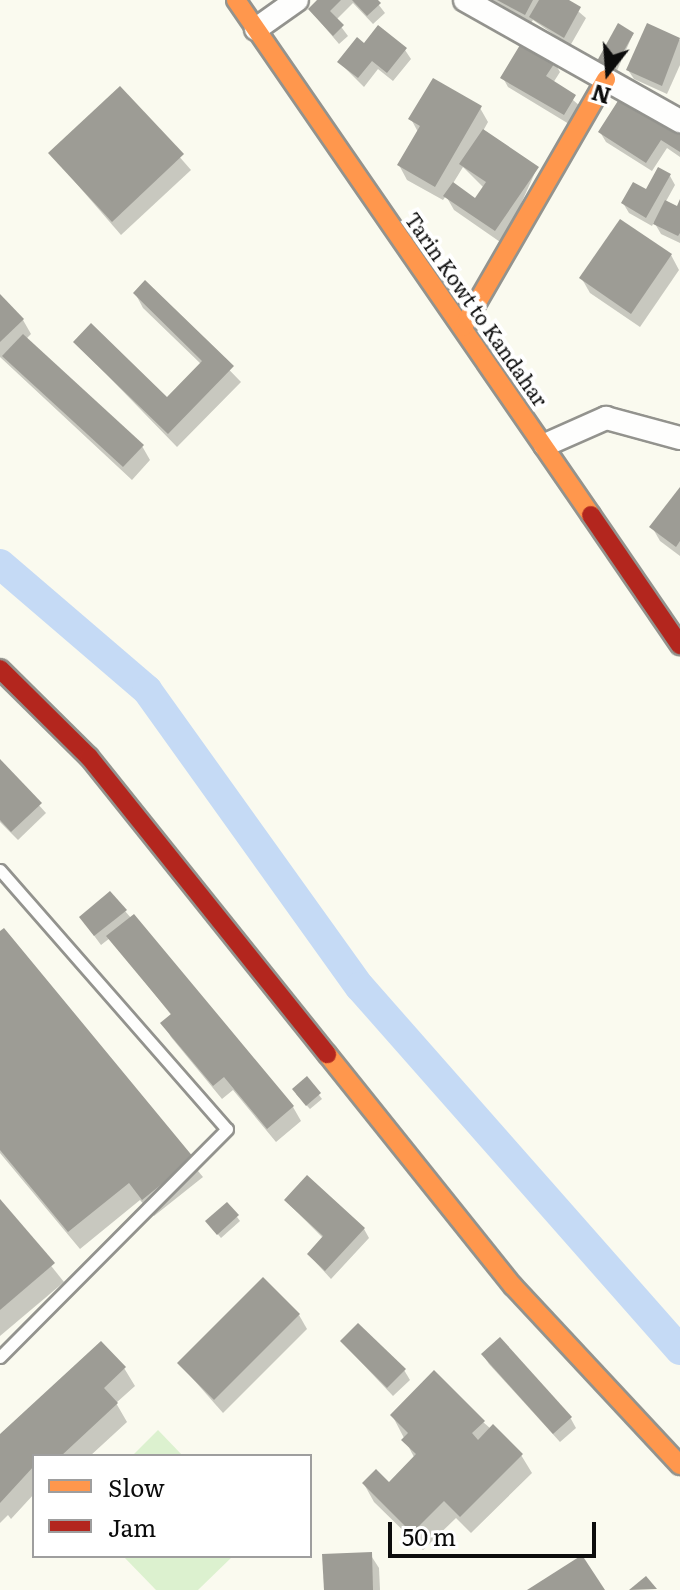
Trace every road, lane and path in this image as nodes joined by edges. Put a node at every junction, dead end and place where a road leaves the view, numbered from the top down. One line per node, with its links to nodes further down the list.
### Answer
1 (236, 0): 4 (street, Tarin Kowt to Kandahar)
2 (297, 0): 4 (street)
3 (465, 0): 5 (street)
4 (256, 29): 7 (street, Tarin Kowt to Kandahar)
5 (606, 79): 6 (street); 7 (street)
6 (680, 121)
7 (463, 327): 9 (street, Tarin Kowt to Kandahar)
8 (680, 438): 9 (street)
9 (545, 445): 10 (street, Tarin Kowt to Kandahar)
10 (680, 645)
11 (0, 669): 14 (street)
12 (0, 870): 13 (lane)
13 (0, 1357)
14 (680, 1465)

